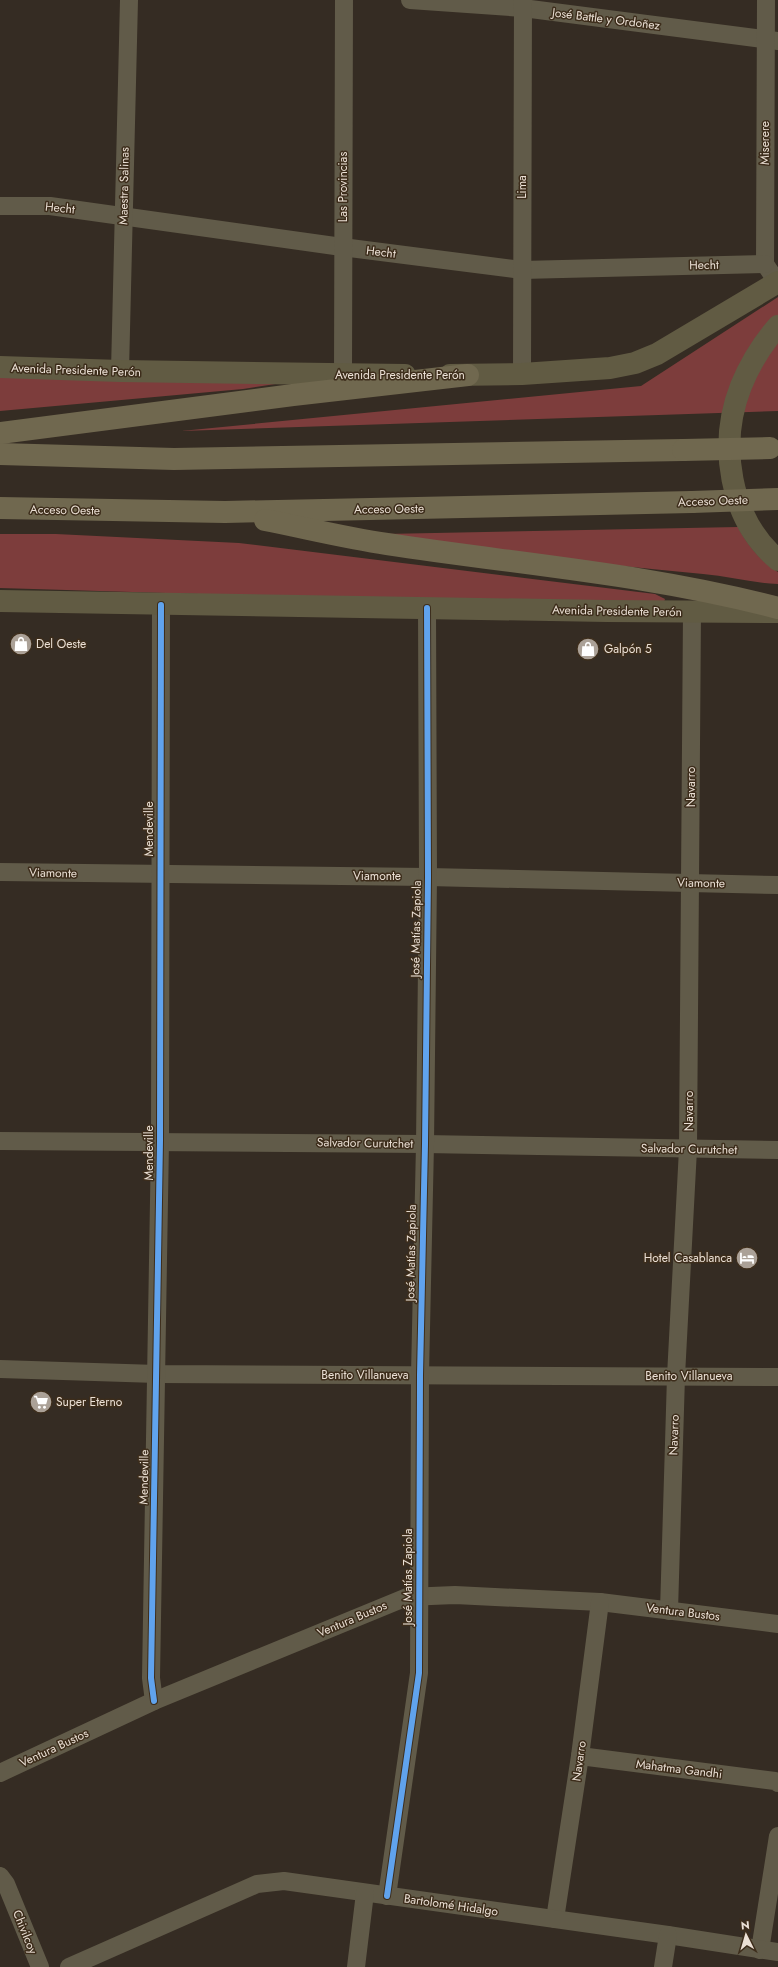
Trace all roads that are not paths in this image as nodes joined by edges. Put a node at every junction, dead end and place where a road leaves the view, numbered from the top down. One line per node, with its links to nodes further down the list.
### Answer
1 (129, 0): 8 (street, Maestra Salinas)
2 (344, 0): 9 (street, Las Provincias)
3 (410, 0): 5 (street, José Battle y Ordoñez)
4 (766, 0): 6 (street, Miserere)
5 (523, 4): 6 (street, José Battle y Ordoñez); 11 (street, Lima)
6 (772, 41): 10 (street, Miserere)
7 (0, 206): 8 (street, Hecht)
8 (123, 216): 9 (street, Hecht); 15 (street, Maestra Salinas)
9 (342, 247): 11 (street, Hecht); 16 (street, Las Provincias)
10 (765, 264): 11 (street, Hecht); 12 (street)
11 (522, 270): 17 (street, Lima)
12 (777, 282): 17 (street, Avenida Presidente Perón)
13 (778, 326): 25 (street)
14 (0, 367): 15 (street, Avenida Presidente Perón)
15 (120, 371): 16 (street, Avenida Presidente Perón)
16 (343, 374): 18 (street, Avenida Presidente Perón)
17 (522, 374): 18 (street, Avenida Presidente Perón)
18 (468, 375): 19 (highway)
19 (0, 432)
20 (774, 447): 21 (highway, bridge)
21 (0, 454)
22 (778, 499): 24 (highway, Acceso Oeste, bridge)
23 (0, 508): 24 (highway, Acceso Oeste)
24 (225, 512): 29 (highway)
25 (778, 560)
26 (0, 601): 27 (street, Avenida Presidente Perón)
27 (161, 605): 28 (street, Avenida Presidente Perón); 33 (street, Mendeville)
28 (427, 608): 30 (street, Avenida Presidente Perón); 34 (street, José Matías Zapiola)
29 (778, 608)
30 (692, 611): 31 (street, Avenida Presidente Perón); 35 (street, Navarro)
31 (778, 612)
32 (0, 872): 33 (street, Viamonte)
33 (159, 874): 34 (street, Viamonte); 38 (street, Mendeville)
34 (428, 877): 35 (street, Viamonte); 39 (street, José Matías Zapiola)
35 (690, 883): 36 (street, Viamonte); 40 (street, Navarro)
36 (778, 885)
37 (0, 1142): 38 (street, Salvador Curutchet)
38 (160, 1142): 39 (street, Salvador Curutchet); 43 (street, Mendeville)
39 (425, 1144): 40 (street, Salvador Curutchet); 44 (street, José Matías Zapiola)
40 (688, 1148): 41 (street, Salvador Curutchet); 45 (street, Navarro)
41 (778, 1150)
42 (0, 1369): 43 (street, Benito Villanueva)
43 (157, 1374): 44 (street, Benito Villanueva); 51 (street, Mendeville)
44 (420, 1375): 45 (street, Benito Villanueva); 47 (street, José Matías Zapiola)
45 (676, 1376): 46 (street, Benito Villanueva); 49 (street, Navarro)
46 (778, 1377)
47 (420, 1596): 48 (street, Ventura Bustos); 51 (street, Ventura Bustos); 58 (street, José Matías Zapiola)
48 (600, 1602): 49 (street, Ventura Bustos); 52 (street, Navarro)
49 (668, 1611): 50 (street, Ventura Bustos)
50 (778, 1624)
51 (154, 1701): 53 (street, Ventura Bustos)
52 (580, 1756): 54 (street, Mahatma Gandhi); 59 (street, Navarro)
53 (0, 1773)
54 (778, 1783)
55 (778, 1836): 61 (street)
56 (0, 1876): 63 (street, Chivilcoy)
57 (364, 1893): 58 (street, Bartolomé Hidalgo); 64 (street, Bartolomé Hidalgo); 65 (street)
58 (387, 1896): 59 (street, Bartolomé Hidalgo)
59 (555, 1919): 60 (street, Bartolomé Hidalgo)
60 (668, 1935): 61 (street, Bartolomé Hidalgo); 66 (street)
61 (760, 1950): 62 (street, Bartolomé Hidalgo)
62 (778, 1952)
63 (40, 1967)
64 (69, 1967)
65 (356, 1967)
66 (663, 1967)

